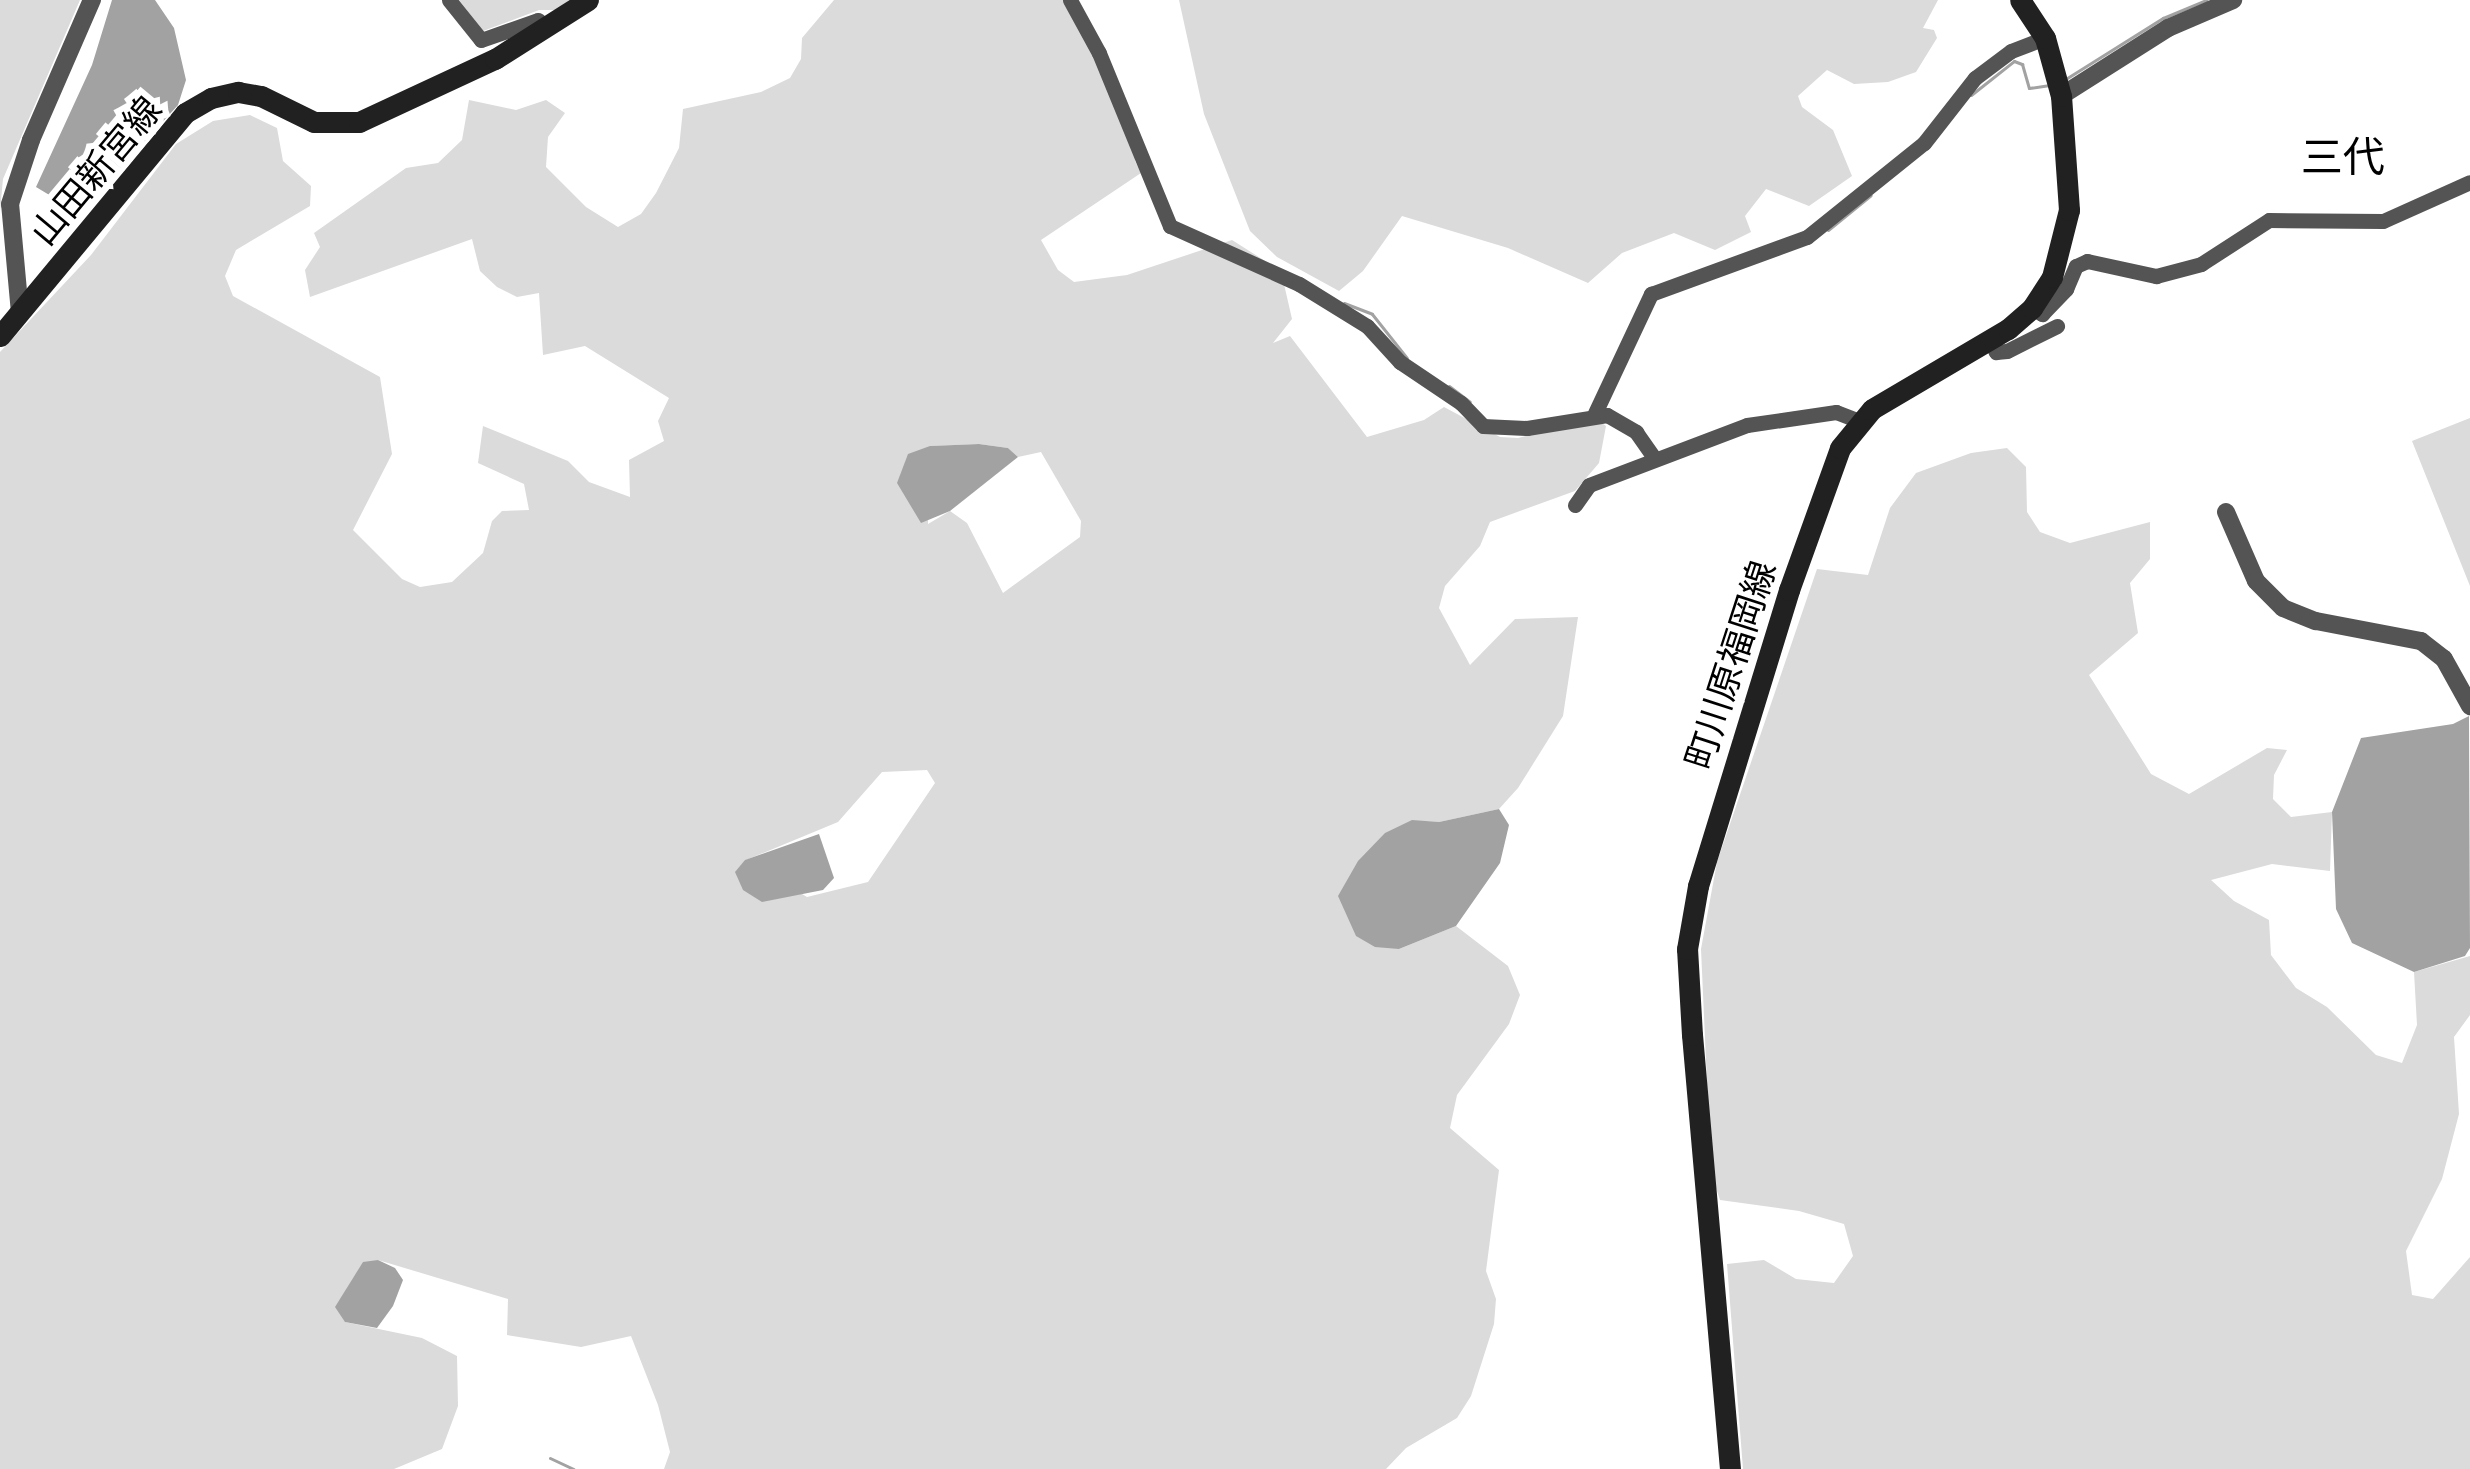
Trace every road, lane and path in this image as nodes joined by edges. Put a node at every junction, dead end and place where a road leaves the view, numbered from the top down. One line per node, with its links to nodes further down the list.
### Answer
1 (92, 0): 12 (street)
2 (449, 0): 7 (street)
3 (588, 0): 7 (main road, 山田新宮線)
4 (1070, 0): 19 (street)
5 (2020, 0): 8 (main road, 町川原福岡線)
6 (2233, 0): 9 (street)
7 (546, 27): 14 (main road, 山田新宮線)
8 (2045, 38): 9 (main road, 町川原福岡線); 19 (street)
9 (2061, 96): 11 (main road, 町川原福岡線)
10 (2470, 182): 11 (street)
11 (2071, 258): 13 (main road, 町川原福岡線)
12 (7, 261): 14 (street)
13 (2037, 311): 17 (street); 18 (main road, 町川原福岡線)
14 (20, 314): 16 (main road, 山田新宮線)
15 (2057, 326): 17 (street)
16 (1, 333)
17 (2035, 338): 18 (street)
18 (1989, 339): 20 (main road, 町川原福岡線)
19 (1595, 413): 21 (street)
20 (1859, 421): 21 (street); 25 (main road, 町川原福岡線)
21 (1655, 458): 22 (street)
22 (1575, 506)
23 (2226, 512): 24 (street)
24 (2470, 706)
25 (1730, 1469)

